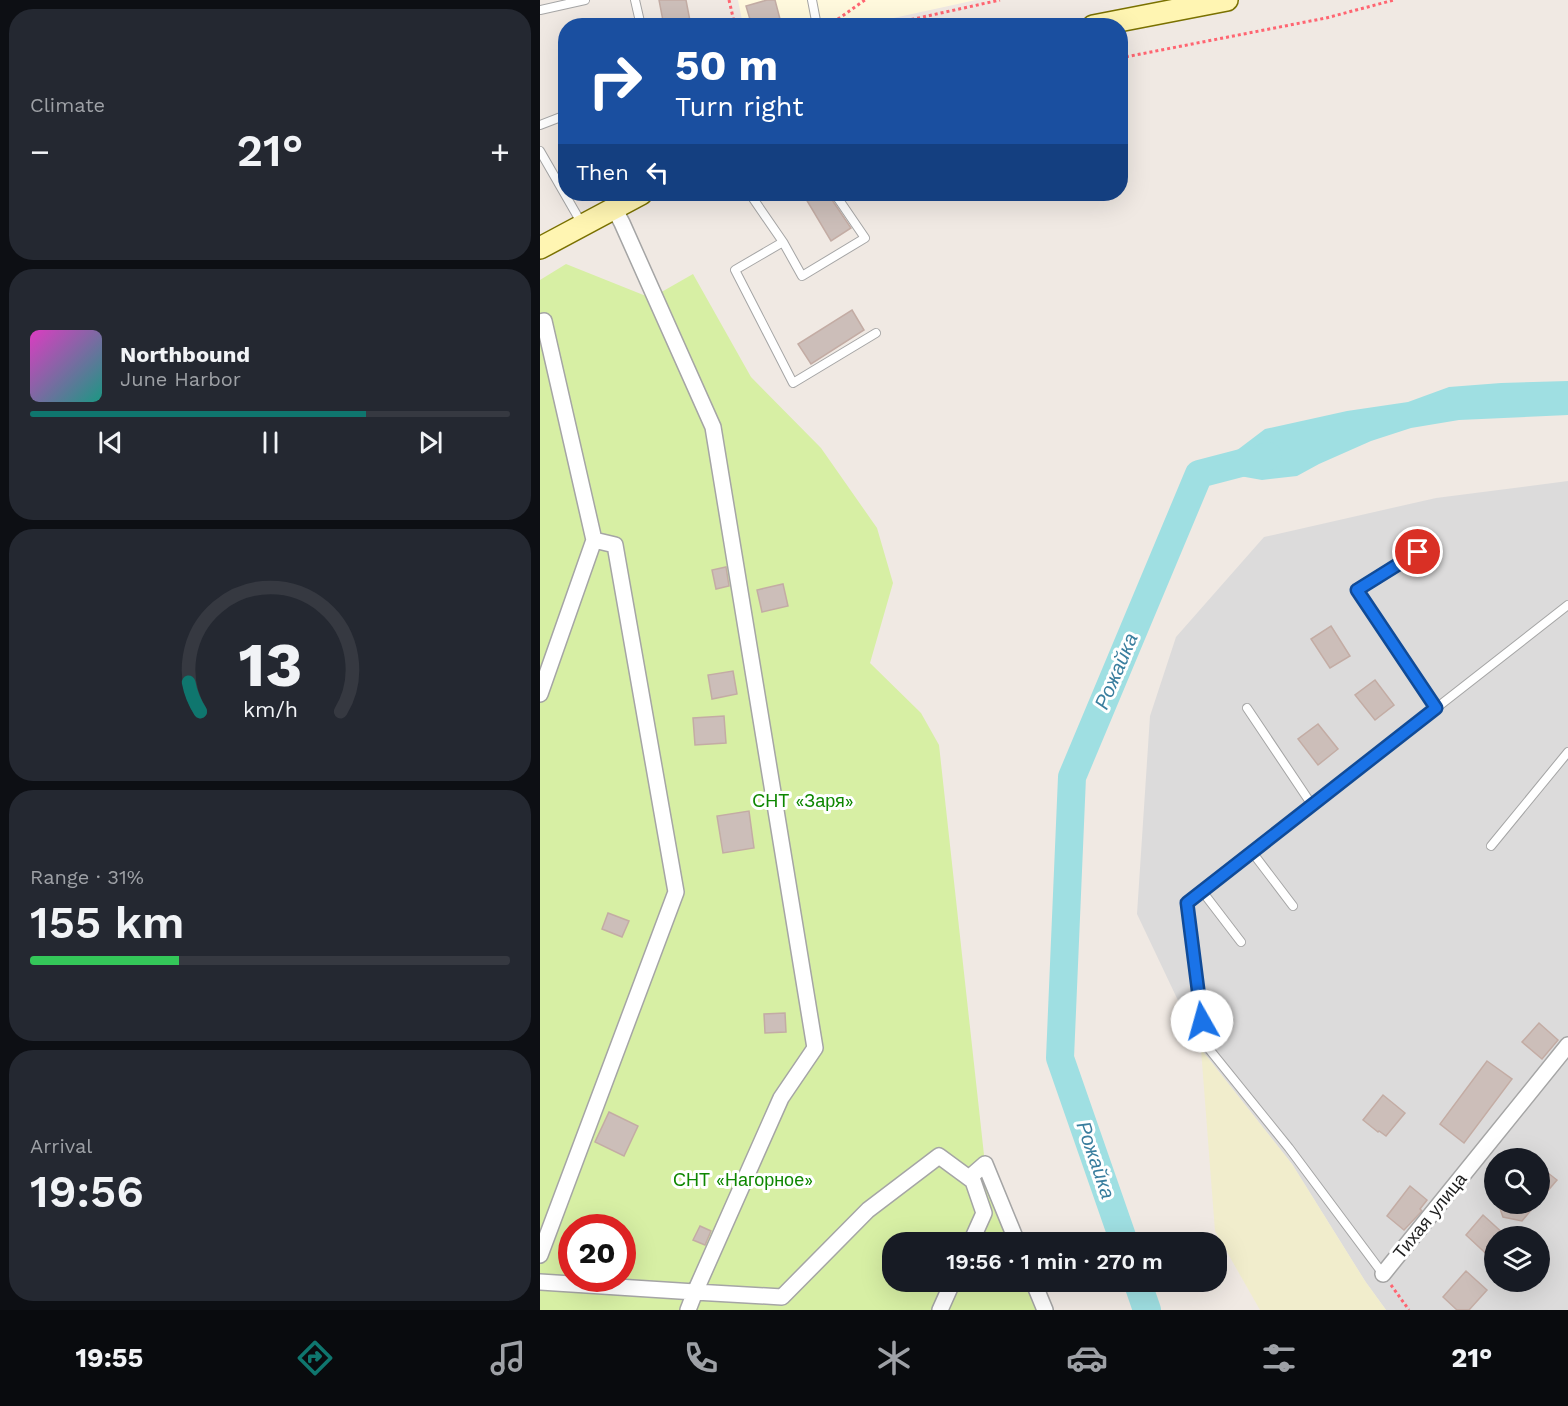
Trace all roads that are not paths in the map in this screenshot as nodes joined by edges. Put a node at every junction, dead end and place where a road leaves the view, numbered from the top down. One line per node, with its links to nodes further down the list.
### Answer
1 (585, 0): 5 (lane)
2 (635, 0): 6 (lane)
3 (812, 0): 7 (lane)
4 (1227, 0): 8 (street)
5 (540, 10)
6 (639, 18)
7 (815, 18)
8 (1128, 19)
9 (558, 118): 10 (lane)
10 (540, 125)
11 (540, 151): 12 (lane)
12 (558, 183)
13 (568, 201): 18 (lane)
14 (628, 201): 17 (street)
15 (755, 201): 19 (lane)
16 (840, 201): 19 (lane)
17 (614, 208): 18 (street); 43 (street)
18 (582, 225): 20 (street)
19 (783, 242): 22 (lane)
20 (540, 248)
21 (540, 322): 23 (street)
22 (876, 333)
23 (594, 540): 26 (street); 40 (street)
24 (1418, 552): 28 (lane)
25 (1568, 605): 28 (lane)
26 (540, 694)
27 (1247, 708): 30 (lane)
28 (1436, 708): 30 (lane)
29 (1568, 753): 31 (lane)
30 (1312, 805): 32 (lane)
31 (1491, 846)
32 (1252, 852): 33 (lane); 34 (lane)
33 (1202, 891): 35 (lane); 41 (lane)
34 (1293, 906)
35 (1241, 942)
36 (1568, 1045): 41 (street, Тихая улица)
37 (969, 1178): 38 (street); 39 (street); 43 (street)
38 (975, 1232)
39 (1013, 1232)
40 (540, 1255)
41 (1383, 1274)
42 (540, 1282): 43 (street)
43 (695, 1292): 46 (street)
44 (948, 1292): 47 (street)
45 (1038, 1292): 48 (street)
46 (687, 1310)
47 (940, 1310)
48 (1045, 1310)

